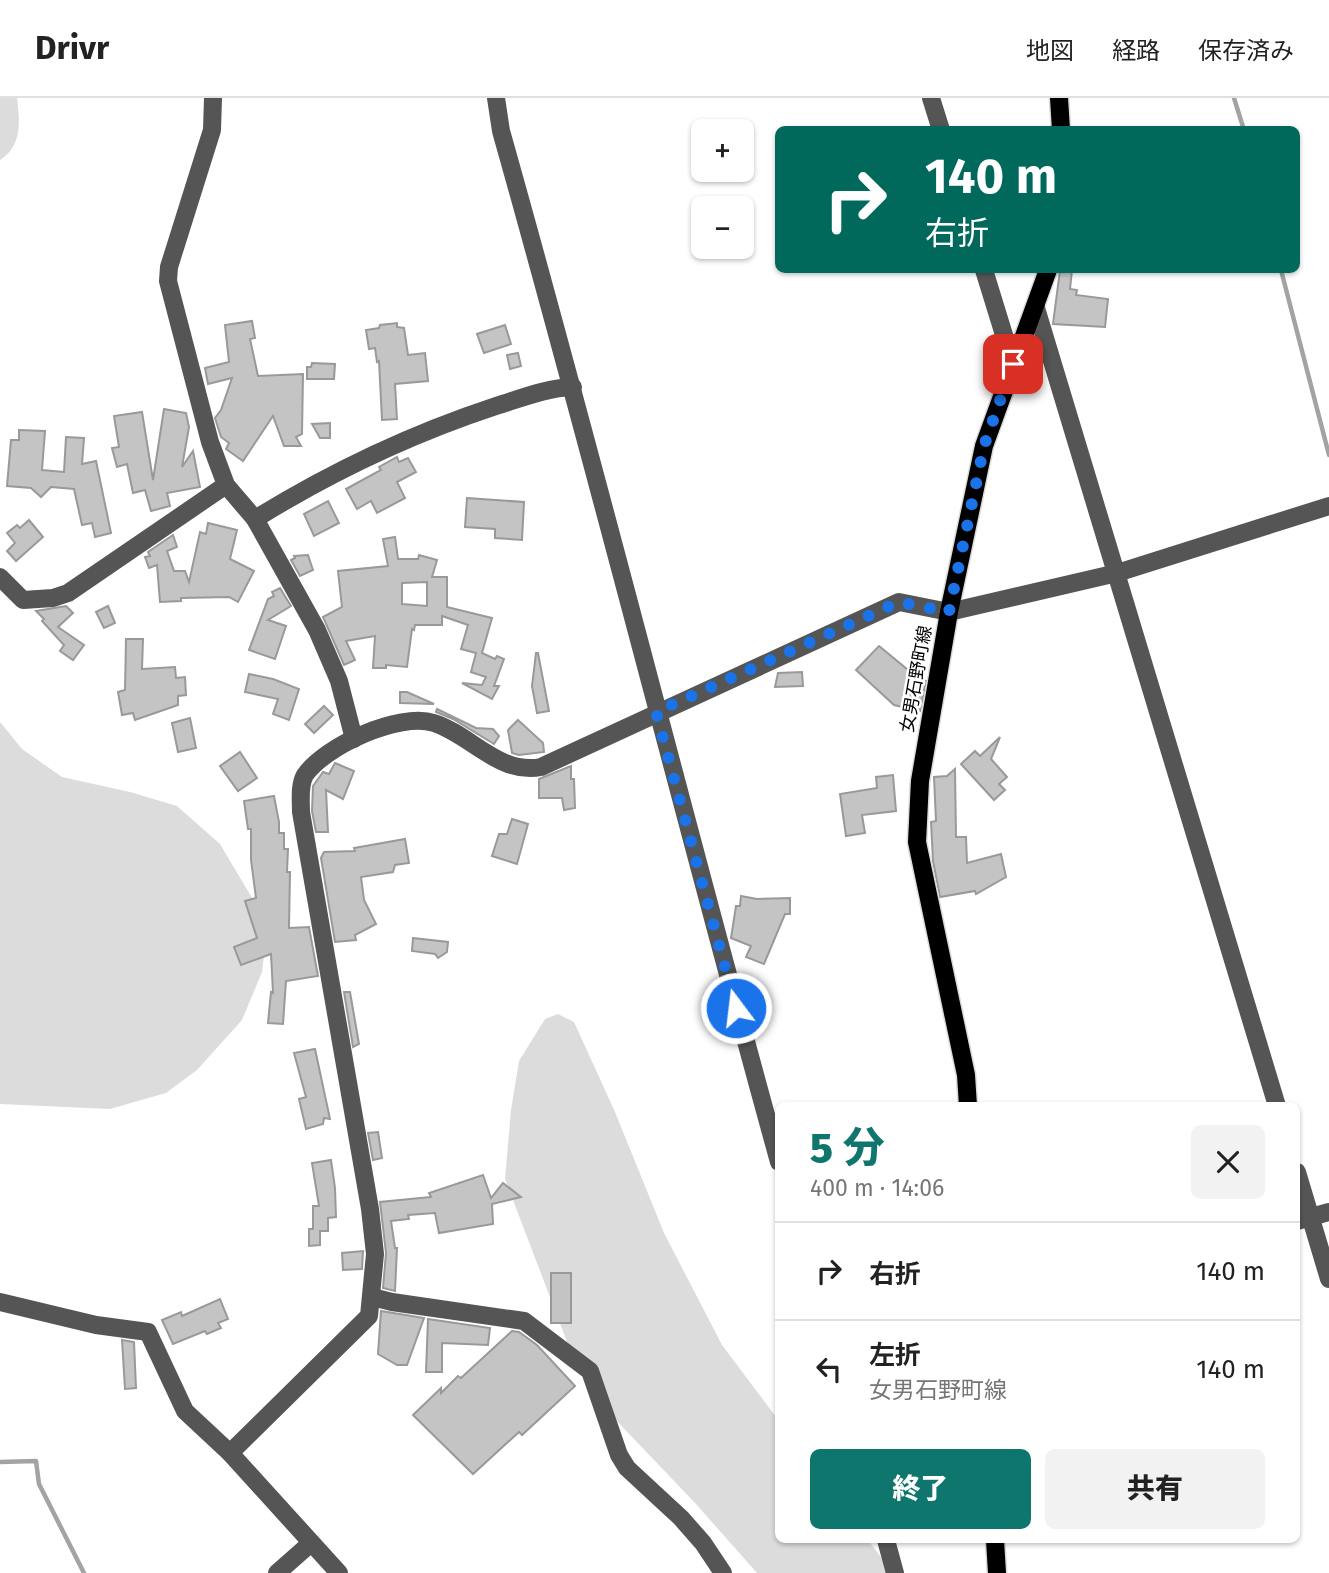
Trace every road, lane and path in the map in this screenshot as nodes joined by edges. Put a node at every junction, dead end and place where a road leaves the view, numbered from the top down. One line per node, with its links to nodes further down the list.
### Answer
1 (213, 98): 12 (street)
2 (496, 98): 11 (street)
3 (931, 98): 5 (street)
4 (1059, 98): 6 (main road)
5 (939, 126)
6 (1061, 126)
7 (985, 273): 10 (street)
8 (1047, 273): 9 (main road, 女男石野町線)
9 (1036, 308): 10 (main road, 女男石野町線); 15 (street)
10 (1013, 364): 17 (main road, 女男石野町線)
11 (573, 387): 14 (street); 18 (street)
12 (226, 485): 14 (street); 16 (street)
13 (1329, 506): 15 (street)
14 (255, 519): 19 (street)
15 (1117, 573): 17 (street); 21 (street)
16 (0, 577)
17 (949, 612): 18 (street); 20 (main road, 女男石野町線)
18 (656, 712): 19 (street); 22 (street)
19 (354, 739): 27 (street)
20 (968, 1102)
21 (1276, 1102)
22 (775, 1148)
23 (1300, 1192): 25 (street)
24 (1329, 1212): 25 (street)
25 (1304, 1219): 26 (street)
26 (1329, 1279)
27 (372, 1297): 29 (street); 35 (street)
28 (0, 1302): 29 (street)
29 (230, 1453): 30 (street)
30 (311, 1543): 33 (street); 34 (street)
31 (887, 1543): 36 (street)
32 (995, 1543): 37 (main road)
33 (277, 1573)
34 (339, 1573)
35 (723, 1573)
36 (895, 1573)
37 (997, 1573)

